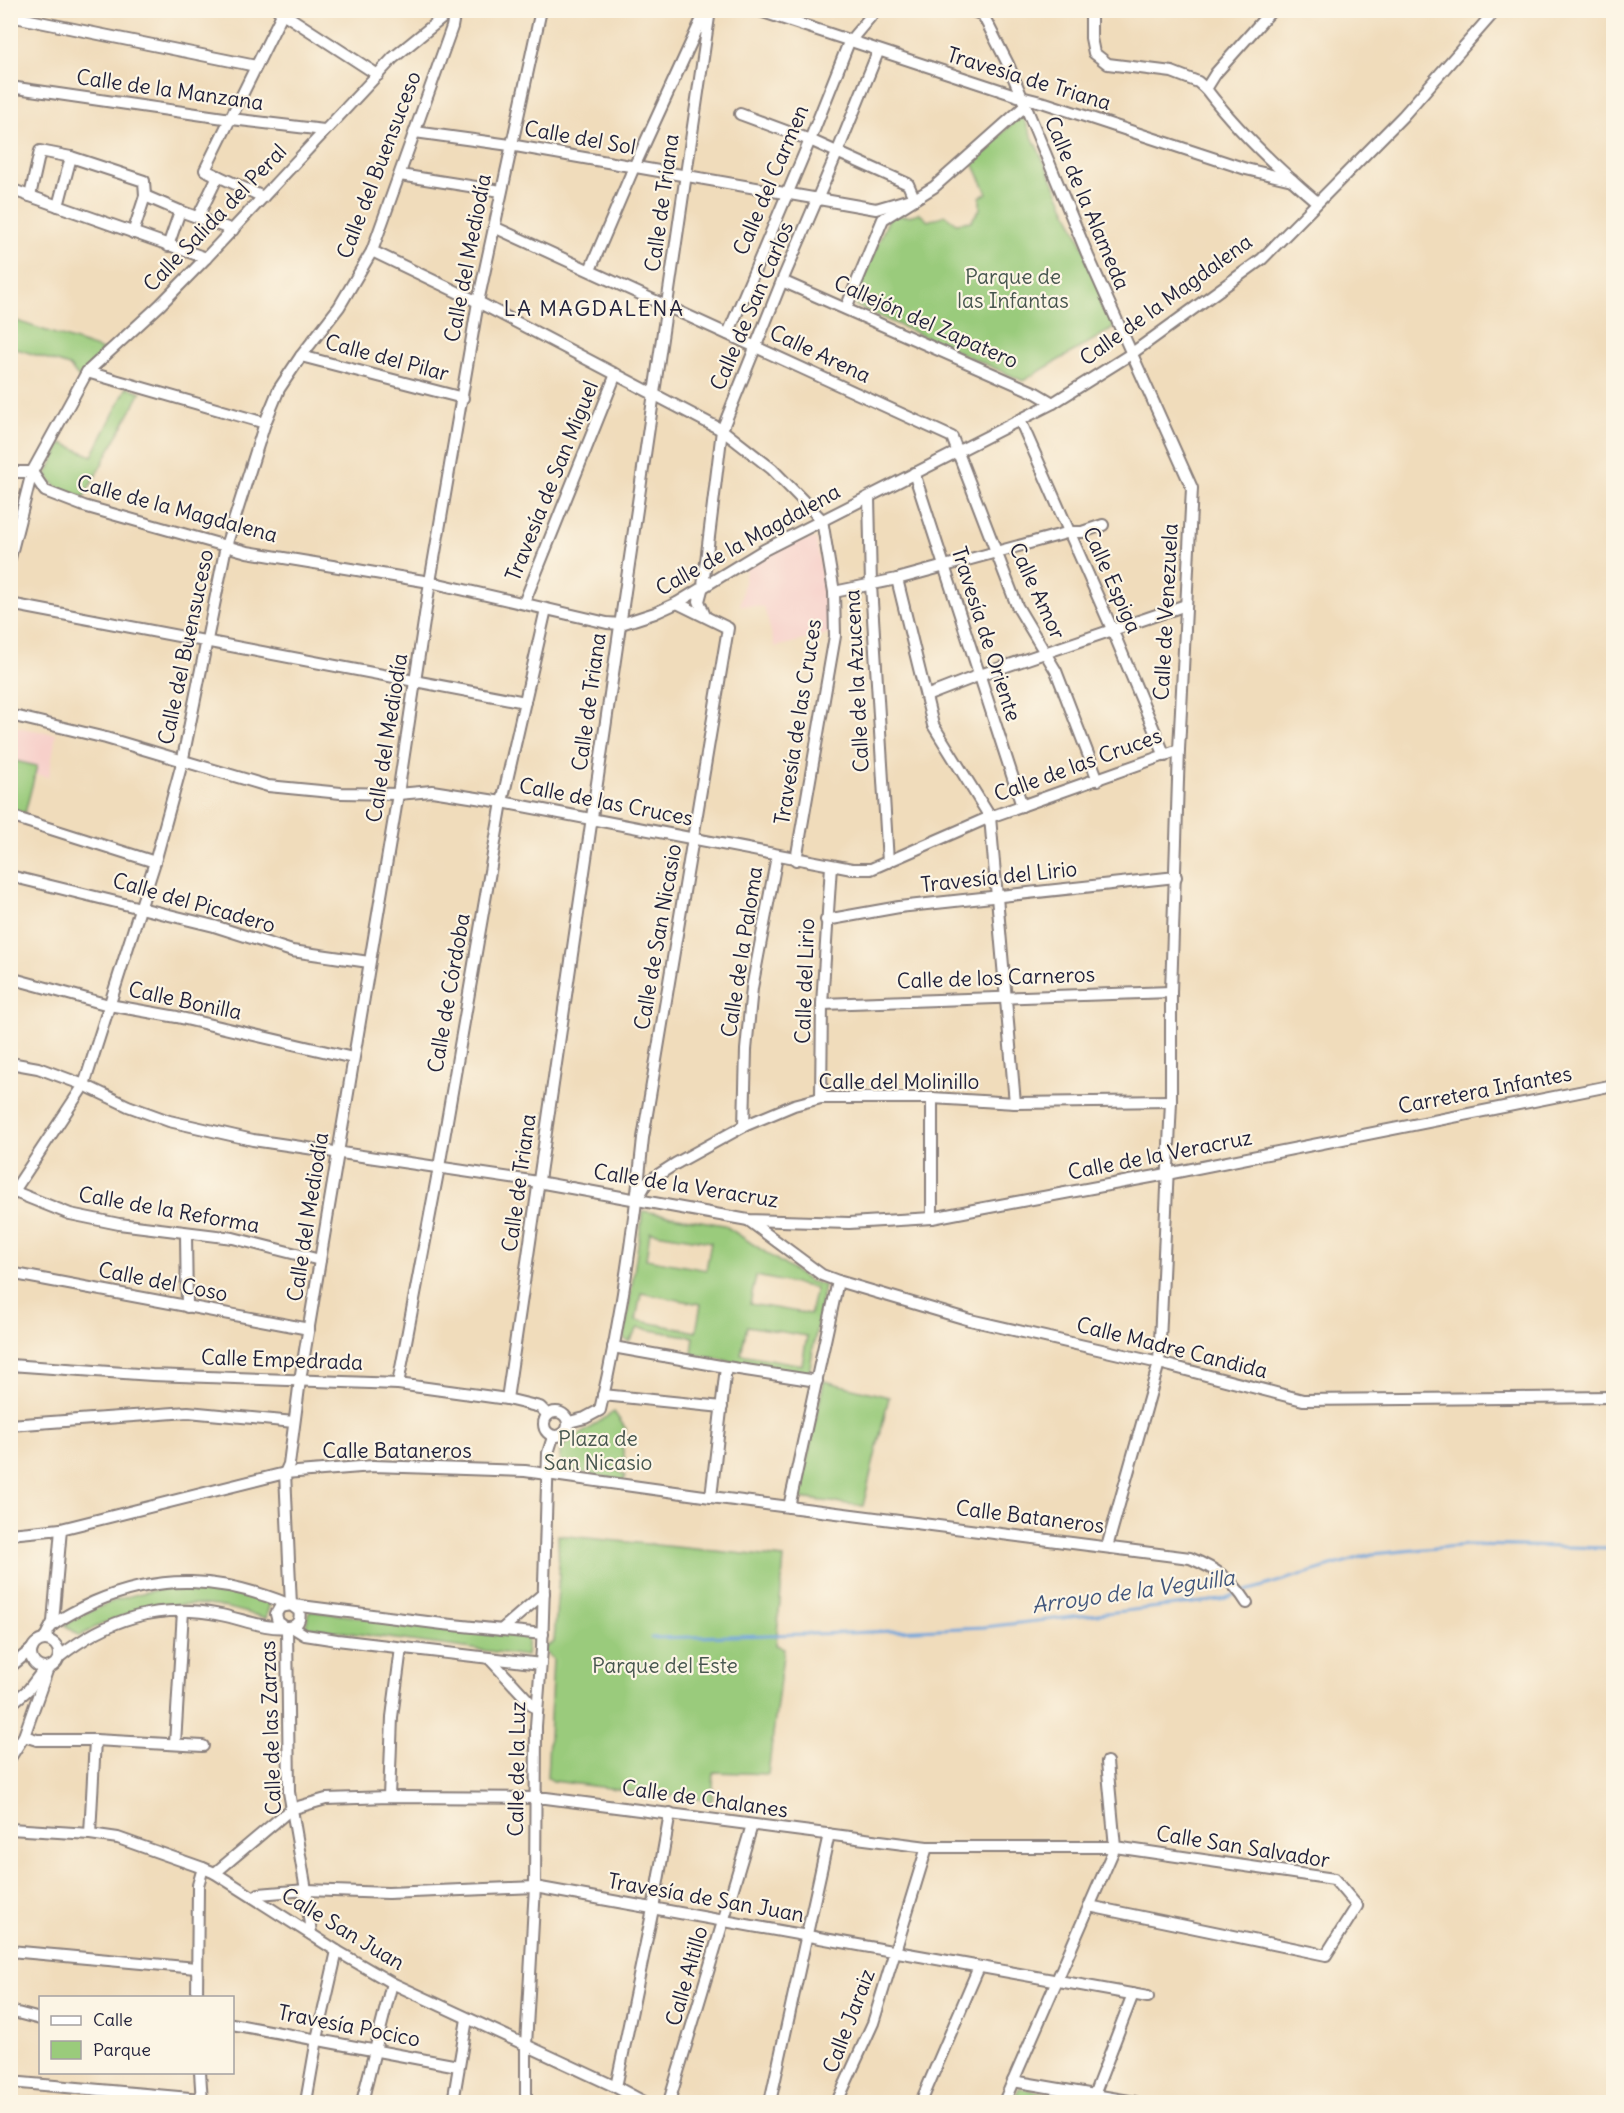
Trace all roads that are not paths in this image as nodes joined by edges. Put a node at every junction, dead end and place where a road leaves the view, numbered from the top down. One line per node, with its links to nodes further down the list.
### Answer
1 (541, 10): 25 (street, Calle del Mediodía)
2 (706, 10): 28 (street)
3 (710, 10): 31 (street, Calle de Triana)
4 (757, 10): 13 (street, Travesía de Triana)
5 (876, 10): 13 (street, Calle del Carmen)
6 (970, 10): 19 (street, Calle de la Alameda)
7 (1091, 10): 18 (street)
8 (1272, 10): 18 (street)
9 (1496, 10): 41 (street, Calle de la Magdalena)
10 (281, 11): 15 (street); 16 (street)
11 (450, 11): 16 (street, Calle Salida del Peral); 23 (street, Calle del Buensuceso)
12 (10, 16): 15 (street)
13 (849, 42): 14 (street, Travesía de Triana); 24 (street, Calle del Carmen)
14 (878, 52): 19 (street, Travesía de Triana); 26 (street, Calle de San Carlos)
15 (256, 66): 21 (street)
16 (378, 75): 22 (street, Calle Salida del Peral)
17 (10, 87): 21 (street, Calle de la Manzana)
18 (1206, 88): 32 (street)
19 (1023, 102): 32 (street, Travesía de Triana); 39 (street); 58 (street, Calle de la Alameda)
20 (740, 114): 24 (street)
21 (231, 118): 22 (street, Calle de la Manzana); 30 (street)
22 (324, 130): 38 (street, Calle Salida del Peral)
23 (415, 132): 25 (street, Calle del Sol); 29 (street, Calle del Buensuceso)
24 (810, 140): 26 (street); 35 (street, Calle del Carmen)
25 (510, 145): 28 (street, Calle del Sol); 34 (street, Calle del Mediodía)
26 (837, 153): 39 (street); 40 (street, Calle de San Carlos)
27 (71, 157): 36 (street); 37 (street); 42 (street)
28 (634, 167): 31 (street, Calle del Sol); 51 (street)
29 (400, 174): 34 (street); 49 (street, Calle del Buensuceso)
30 (218, 176): 38 (street); 44 (street)
31 (686, 176): 35 (street, Calle del Sol); 54 (street, Calle de Triana)
32 (1292, 180): 41 (street)
33 (10, 189): 36 (street)
34 (501, 191): 45 (street, Calle del Mediodía)
35 (787, 192): 40 (street, Calle del Sol); 56 (street, Calle del Carmen)
36 (30, 196): 42 (street)
37 (145, 196): 43 (street); 47 (street)
38 (263, 197): 46 (street, Calle Salida del Peral)
39 (915, 198): 40 (street, Calle del Sol); 55 (street)
40 (818, 199): 52 (street, Calle de San Carlos)
41 (1317, 202): 58 (street, Calle de la Magdalena)
42 (58, 206): 47 (street)
43 (180, 211): 44 (street); 48 (street)
44 (198, 217): 46 (street)
45 (494, 227): 51 (street, Calle Arena); 53 (street, Calle del Mediodía)
46 (233, 230): 50 (street, Calle Salida del Peral)
47 (133, 233): 48 (street)
48 (168, 246): 50 (street)
49 (372, 251): 53 (street); 59 (street, Calle del Buensuceso)
50 (206, 258): 60 (street, Calle Salida del Peral)
51 (590, 270): 54 (street, Calle Arena)
52 (782, 281): 55 (street, Callejón del Zapatero); 57 (street, Calle de San Carlos)
53 (478, 302): 61 (street); 63 (street, Calle del Mediodía)
54 (667, 308): 56 (street, Calle Arena); 62 (street, Calle de Triana)
55 (846, 308): 64 (street, Callejón del Zapatero)
56 (728, 334): 57 (street, Calle Arena)
57 (755, 345): 67 (street, Calle de San Carlos); 68 (street, Calle Arena)
58 (1131, 354): 64 (street, Calle de la Magdalena); 88 (street, Calle de Venezuela)
59 (301, 356): 63 (street, Calle del Pilar); 66 (street, Calle del Buensuceso)
60 (87, 372): 66 (street); 70 (street, Calle Salida del Peral)
61 (616, 374): 62 (street); 85 (street, Travesía de San Miguel)
62 (654, 393): 67 (street); 91 (street, Calle de Triana)
63 (463, 398): 81 (street, Calle del Mediodía)
64 (1053, 403): 65 (street, Calle de la Magdalena)
65 (1020, 420): 68 (street, Calle de la Magdalena); 75 (street, Calle Espiga)
66 (265, 423): 76 (street, Calle del Buensuceso)
67 (722, 430): 73 (street); 83 (street, Calle de San Carlos)
68 (958, 451): 71 (street, Calle de la Magdalena); 77 (street, Calle Amor)
69 (10, 472): 70 (street)
70 (32, 472): 76 (street, Calle de la Magdalena); 78 (street, Calle Salida del Peral)
71 (914, 473): 72 (street, Calle de la Magdalena); 79 (street, Travesía de Oriente)
72 (869, 497): 73 (street, Calle de la Magdalena); 82 (street, Calle de la Azucena)
73 (822, 520): 83 (street, Calle de la Magdalena); 84 (street, Travesía de las Cruces)
74 (1103, 525): 75 (street)
75 (1070, 532): 77 (street); 92 (street, Calle Espiga)
76 (226, 546): 81 (street, Calle de la Magdalena); 93 (street, Calle del Buensuceso)
77 (996, 552): 79 (street); 94 (street, Calle Amor)
78 (10, 558)
79 (943, 566): 80 (street); 95 (street, Travesía de Oriente)
80 (897, 579): 82 (street); 97 (street)
81 (430, 582): 85 (street, Calle de la Magdalena); 96 (street, Calle del Mediodía)
82 (871, 585): 84 (street); 114 (street, Calle de la Azucena)
83 (703, 586): 86 (street, Calle de la Magdalena); 90 (street, Calle de San Carlos)
84 (834, 592): 112 (street, Travesía de las Cruces)
85 (524, 603): 89 (street, Calle de la Magdalena)
86 (677, 603): 90 (street); 91 (street, Calle de la Magdalena)
87 (10, 604): 93 (street)
88 (1186, 605): 92 (street); 100 (street, Calle de Venezuela)
89 (546, 609): 91 (street, Calle de la Magdalena); 98 (street, Calle de Córdoba)
90 (705, 616): 110 (street, Calle de San Nicasio)
91 (621, 624): 109 (street, Calle de Triana)
92 (1112, 629): 94 (street); 101 (street, Calle Espiga)
93 (206, 639): 96 (street); 102 (street, Calle del Buensuceso)
94 (1044, 654): 95 (street); 103 (street, Calle Amor)
95 (980, 675): 97 (street); 106 (street, Travesía de Oriente)
96 (415, 680): 98 (street); 104 (street, Calle del Mediodía)
97 (926, 696): 108 (street)
98 (525, 702): 105 (street, Calle de Córdoba)
99 (10, 715): 102 (street, Calle de las Cruces)
100 (1179, 750): 101 (street, Calle de las Cruces); 117 (street, Calle de Venezuela)
101 (1165, 756): 103 (street, Calle de las Cruces)
102 (182, 762): 104 (street, Calle de las Cruces); 113 (street, Calle del Buensuceso)
103 (1098, 780): 106 (street, Calle de las Cruces)
104 (398, 794): 105 (street, Calle de las Cruces); 121 (street, Calle del Mediodía)
105 (502, 802): 109 (street, Calle de las Cruces); 138 (street, Calle de Córdoba)
106 (1022, 806): 108 (street, Calle de las Cruces)
107 (10, 816): 113 (street)
108 (990, 817): 114 (street, Calle de las Cruces); 118 (street)
109 (592, 820): 110 (street, Calle de las Cruces); 143 (street, Calle de Triana)
110 (694, 839): 111 (street, Calle de las Cruces); 141 (street, Calle de San Nicasio)
111 (777, 856): 112 (street, Calle de las Cruces); 135 (street, Calle de la Paloma)
112 (796, 860): 115 (street, Calle de las Cruces)
113 (155, 862): 119 (street, Calle del Buensuceso)
114 (888, 862): 115 (street, Calle de las Cruces)
115 (831, 867): 120 (street, Calle del Lirio)
116 (10, 876): 119 (street, Calle del Picadero)
117 (1176, 877): 118 (street, Travesía del Lirio); 123 (street, Calle de Venezuela)
118 (998, 897): 120 (street, Travesía del Lirio); 124 (street)
119 (141, 906): 121 (street, Calle del Picadero); 126 (street, Calle del Buensuceso)
120 (826, 920): 125 (street, Calle del Lirio)
121 (369, 962): 127 (street, Calle del Mediodía)
122 (10, 978): 126 (street, Calle Bonilla)
123 (1171, 992): 124 (street, Calle de los Carneros); 133 (street, Calle de Venezuela)
124 (1007, 997): 125 (street, Calle de los Carneros); 134 (street)
125 (822, 1004): 131 (street, Calle del Lirio)
126 (110, 1005): 127 (street, Calle Bonilla); 130 (street, Calle del Buensuceso)
127 (353, 1058): 137 (street, Calle del Mediodía)
128 (10, 1063): 130 (street, Calle de la Veracruz)
129 (1614, 1084): 136 (street, Carretera Infantes)
130 (84, 1085): 137 (street, Calle de la Veracruz); 142 (street, Calle del Buensuceso)
131 (821, 1098): 132 (street, Calle del Molinillo); 135 (street, Calle del Molinillo)
132 (932, 1098): 134 (street, Calle del Molinillo); 146 (street)
133 (1171, 1101): 134 (street, Calle del Molinillo); 139 (street, Calle de Venezuela)
134 (1015, 1102)
135 (744, 1126): 141 (street, Calle del Molinillo)
136 (1365, 1133): 139 (street, Calle de la Veracruz)
137 (338, 1154): 138 (street, Calle de la Veracruz); 149 (street, Calle del Mediodía)
138 (438, 1167): 143 (street, Calle de la Veracruz); 160 (street, Calle de Córdoba)
139 (1167, 1174): 146 (street, Calle de la Veracruz); 155 (street, Calle de Venezuela)
140 (10, 1175): 142 (street)
141 (643, 1178): 145 (street)
142 (22, 1181): 144 (street, Calle del Buensuceso)
143 (538, 1182): 145 (street, Calle de la Veracruz); 163 (street, Calle de Triana)
144 (13, 1194): 148 (street, Calle de la Reforma)
145 (637, 1199): 147 (street, Calle de la Veracruz); 154 (street)
146 (932, 1218): 147 (street, Calle de la Veracruz)
147 (748, 1220): 151 (street, Calle Madre Candida)
148 (186, 1234): 149 (street, Calle de la Reforma); 152 (street)
149 (320, 1260): 153 (street, Calle del Mediodía)
150 (10, 1273): 152 (street, Calle del Coso)
151 (838, 1281): 155 (street, Calle Madre Candida); 159 (street)
152 (187, 1307): 153 (street, Calle del Coso)
153 (309, 1329): 158 (street, Calle del Mediodía)
154 (613, 1347): 157 (street); 161 (street)
155 (1159, 1363): 162 (street, Calle Madre Candida); 176 (street, Calle de Venezuela)
156 (10, 1365): 158 (street, Calle Empedrada)
157 (726, 1367): 159 (street); 164 (street)
158 (300, 1380): 160 (street, Calle Empedrada); 166 (street, Calle del Mediodía)
159 (817, 1381): 173 (street)
160 (398, 1384): 163 (street, Calle Empedrada)
161 (603, 1395): 164 (street); 167 (street)
162 (1614, 1397)
163 (507, 1399): 165 (street, Calle Empedrada)
164 (722, 1407): 172 (street)
165 (548, 1415): 167 (street); 169 (street)
166 (294, 1422): 168 (street); 170 (street, Calle del Mediodía)
167 (569, 1422): 169 (street)
168 (10, 1425)
169 (553, 1437): 171 (street, Calle de la Luz)
170 (285, 1473): 171 (street, Calle Bataneros); 174 (street, Calle Bataneros); 179 (street)
171 (547, 1473): 172 (street, Calle Bataneros); 177 (street, Calle de la Luz)
172 (711, 1497): 173 (street, Calle Bataneros)
173 (789, 1507): 176 (street, Calle Bataneros)
174 (61, 1529): 175 (street, Calle Bataneros); 181 (street)
175 (10, 1534)
176 (1107, 1547): 178 (street, Calle Bataneros)
177 (544, 1593): 183 (street); 184 (street, Calle de la Luz)
178 (1246, 1601)
179 (291, 1605): 181 (street); 182 (street); 182 (street); 183 (street)
180 (183, 1611): 182 (street); 188 (street); 198 (street)
181 (51, 1626): 185 (street)
182 (288, 1627): 187 (street); 204 (street, Calle de las Zarzas)
183 (501, 1630): 184 (street)
184 (543, 1634): 190 (street, Calle de la Luz)
185 (44, 1640): 186 (street); 188 (street)
186 (32, 1648): 191 (street); 192 (street)
187 (401, 1648): 189 (street); 202 (street)
188 (59, 1657): 192 (street)
189 (490, 1659): 190 (street); 195 (street)
190 (541, 1664): 195 (street, Calle de la Luz)
191 (10, 1667)
192 (46, 1668): 193 (street); 194 (street)
193 (13, 1703): 194 (street)
194 (33, 1710): 196 (street)
195 (537, 1710): 203 (street, Calle de la Luz)
196 (24, 1736): 197 (street); 200 (street)
197 (95, 1740): 198 (street); 208 (street)
198 (175, 1744): 199 (street)
199 (203, 1746)
200 (10, 1758)
201 (1107, 1762): 211 (street)
202 (389, 1797): 203 (street, Calle de Chalanes); 204 (street, Calle de Chalanes)
203 (534, 1797): 205 (street, Calle de Chalanes); 214 (street, Calle de la Luz)
204 (291, 1809): 213 (street); 215 (street, Calle de las Zarzas)
205 (670, 1813): 206 (street, Calle de Chalanes); 218 (street)
206 (752, 1825): 209 (street, Calle de Chalanes); 219 (street, Calle Altillo)
207 (10, 1829): 208 (street, Calle San Juan)
208 (90, 1834): 212 (street, Calle San Juan)
209 (829, 1834): 210 (street, Calle de Chalanes); 221 (street)
210 (927, 1847): 211 (street, Calle de Chalanes); 224 (street, Calle Jaraiz)
211 (1115, 1847): 217 (street); 217 (street, Calle San Salvador)
212 (203, 1868): 213 (street, Calle San Juan); 226 (street)
213 (216, 1874): 216 (street, Calle San Juan)
214 (535, 1887): 215 (street, Travesía de San Juan); 218 (street, Travesía de San Juan); 237 (street, Calle de la Luz)
215 (306, 1890): 216 (street, Travesía de San Juan); 220 (street, Calle de las Zarzas)
216 (255, 1898): 220 (street, Calle San Juan)
217 (1089, 1906): 227 (street)
218 (653, 1909): 219 (street, Travesía de San Juan); 243 (street)
219 (723, 1921): 221 (street, Travesía de San Juan); 251 (street, Calle Altillo)
220 (310, 1934): 223 (street, Calle San Juan)
221 (807, 1936): 224 (street, Travesía de San Juan); 252 (street)
222 (10, 1951): 226 (street)
223 (337, 1951): 228 (street, Calle San Juan); 236 (street)
224 (896, 1952): 225 (street, Travesía de San Juan); 253 (street, Calle Jaraiz)
225 (979, 1967): 227 (street, Travesía de San Juan); 254 (street)
226 (196, 1968): 230 (street)
227 (1058, 1981): 229 (street, Travesía de San Juan); 241 (street)
228 (392, 1983): 234 (street, Calle San Juan); 238 (street)
229 (1133, 1994): 231 (street, Travesía de San Juan); 244 (street)
230 (197, 1996)
231 (1148, 1997)
232 (10, 2011): 233 (street)
233 (39, 2019)
234 (467, 2019): 237 (street, Calle San Juan); 239 (street)
235 (234, 2024): 236 (street, Travesía Pocico)
236 (317, 2039): 238 (street, Travesía Pocico); 246 (street)
237 (526, 2045): 243 (street, Calle San Juan); 249 (street, Calle de la Luz)
238 (373, 2051): 239 (street, Travesía Pocico); 247 (street)
239 (458, 2066): 248 (street)
240 (200, 2074): 245 (street)
241 (1013, 2081): 244 (street); 255 (street)
242 (10, 2082): 245 (street)
243 (616, 2087): 250 (street, Calle San Juan)
244 (1094, 2095): 256 (street)
245 (202, 2101)
246 (306, 2103)
247 (362, 2103)
248 (453, 2103)
249 (526, 2103)
250 (644, 2103)
251 (669, 2103)
252 (770, 2103)
253 (837, 2103)
254 (921, 2103)
255 (1004, 2103)
256 (1135, 2103)

